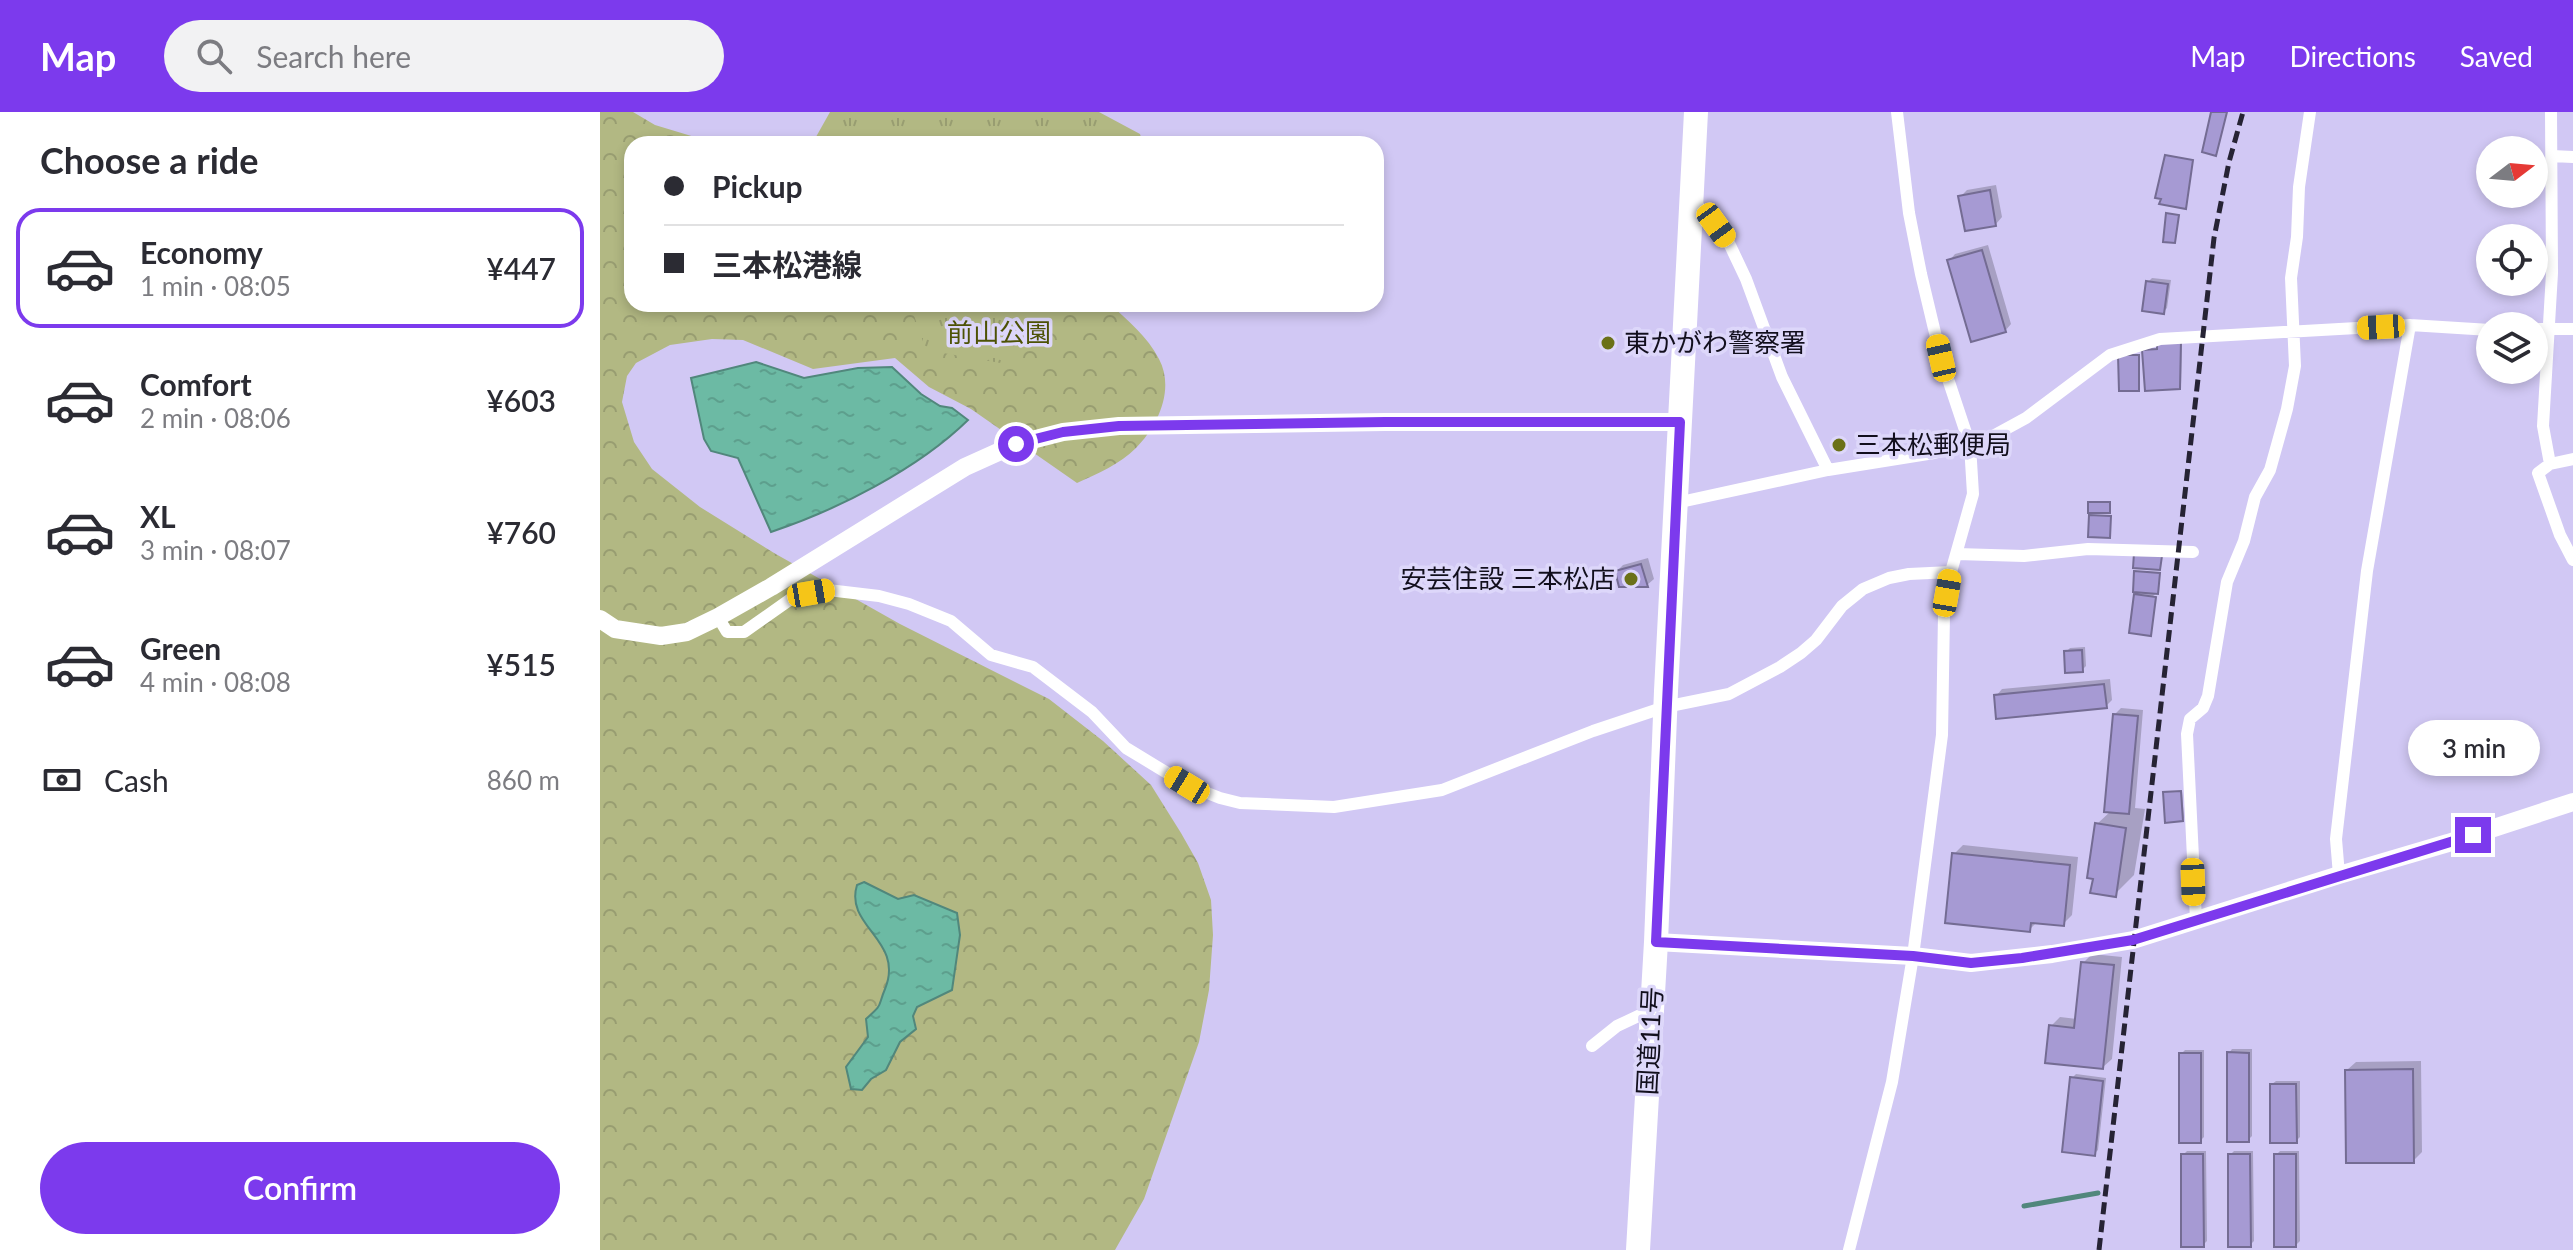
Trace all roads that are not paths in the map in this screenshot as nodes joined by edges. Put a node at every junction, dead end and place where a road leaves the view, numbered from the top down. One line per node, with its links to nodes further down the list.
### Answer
1 (1696, 112): 7 (highway, 国道11号)
2 (1897, 112): 14 (street)
3 (2310, 112): 12 (street)
4 (2551, 112): 5 (street)
5 (2552, 156): 6 (street); 9 (street)
6 (2573, 157)
7 (1691, 198): 13 (highway, 国道11号); 17 (street)
8 (2410, 325): 10 (street); 12 (street); 27 (street)
9 (2549, 328): 11 (street); 16 (street)
10 (2476, 329)
11 (2573, 329)
12 (2292, 332): 14 (street); 28 (street)
13 (1680, 422): 18 (highway, 国道11号); 23 (street)
14 (1970, 445): 17 (street); 20 (street)
15 (2573, 459): 16 (street)
16 (2550, 464): 21 (street)
17 (1828, 470): 18 (street)
18 (1676, 503): 25 (highway, 国道11号)
19 (2193, 552): 20 (street)
20 (1957, 554): 22 (street)
21 (2573, 560)
22 (1951, 572): 25 (street); 30 (street)
23 (718, 617): 24 (street); 25 (street)
24 (600, 619)
25 (1665, 707): 29 (highway, 国道11号)
26 (2573, 802): 27 (street)
27 (2339, 875): 28 (street)
28 (2196, 920): 30 (street)
29 (1656, 942): 30 (street); 31 (highway, 国道11号)
30 (1913, 956): 34 (street)
31 (1651, 1010): 32 (street); 33 (highway, 国道11号)
32 (1592, 1046)
33 (1638, 1250)
34 (1849, 1250)

